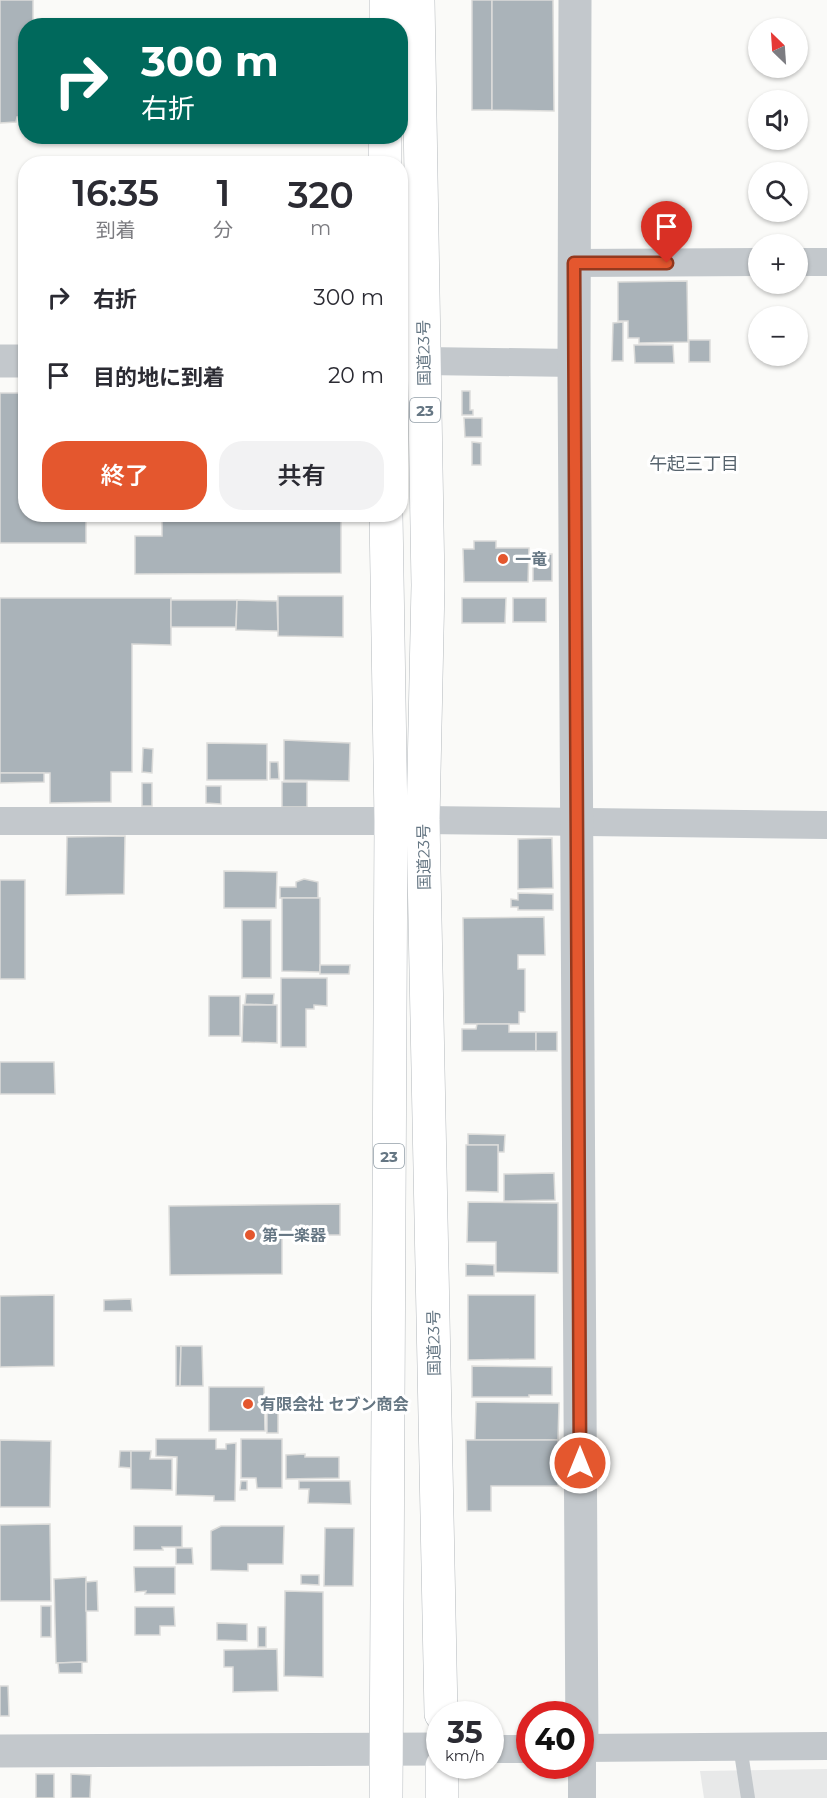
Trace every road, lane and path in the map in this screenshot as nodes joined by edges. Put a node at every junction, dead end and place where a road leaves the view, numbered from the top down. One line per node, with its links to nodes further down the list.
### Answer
1 (386, 0): 4 (highway)
2 (418, 0): 9 (highway, 国道23号 / 23)
3 (575, 0): 8 (street)
4 (386, 18)
5 (748, 262): 8 (street)
6 (808, 262): 7 (street)
7 (827, 262)
8 (574, 263): 12 (street)
9 (413, 360): 12 (street); 15 (highway, 国道23号 / 23)
10 (0, 361): 11 (street)
11 (18, 361)
12 (574, 363): 17 (street)
13 (386, 522): 14 (highway, 国道23号 / 23)
14 (391, 820): 16 (street); 24 (highway, 国道23号 / 23)
15 (423, 820): 17 (street); 19 (highway, 国道23号 / 23)
16 (0, 821)
17 (576, 823): 18 (street); 20 (street)
18 (827, 825)
19 (441, 1701)
20 (581, 1701)
21 (740, 1746): 22 (street); 23 (street); 32 (lane)
22 (827, 1746)
23 (594, 1748)
24 (385, 1749): 25 (street); 26 (street); 29 (highway, 国道23号 / 23)
25 (426, 1749)
26 (0, 1751)
27 (442, 1779): 30 (highway)
28 (582, 1779): 31 (street)
29 (386, 1798)
30 (442, 1798)
31 (582, 1798)
32 (748, 1798)

